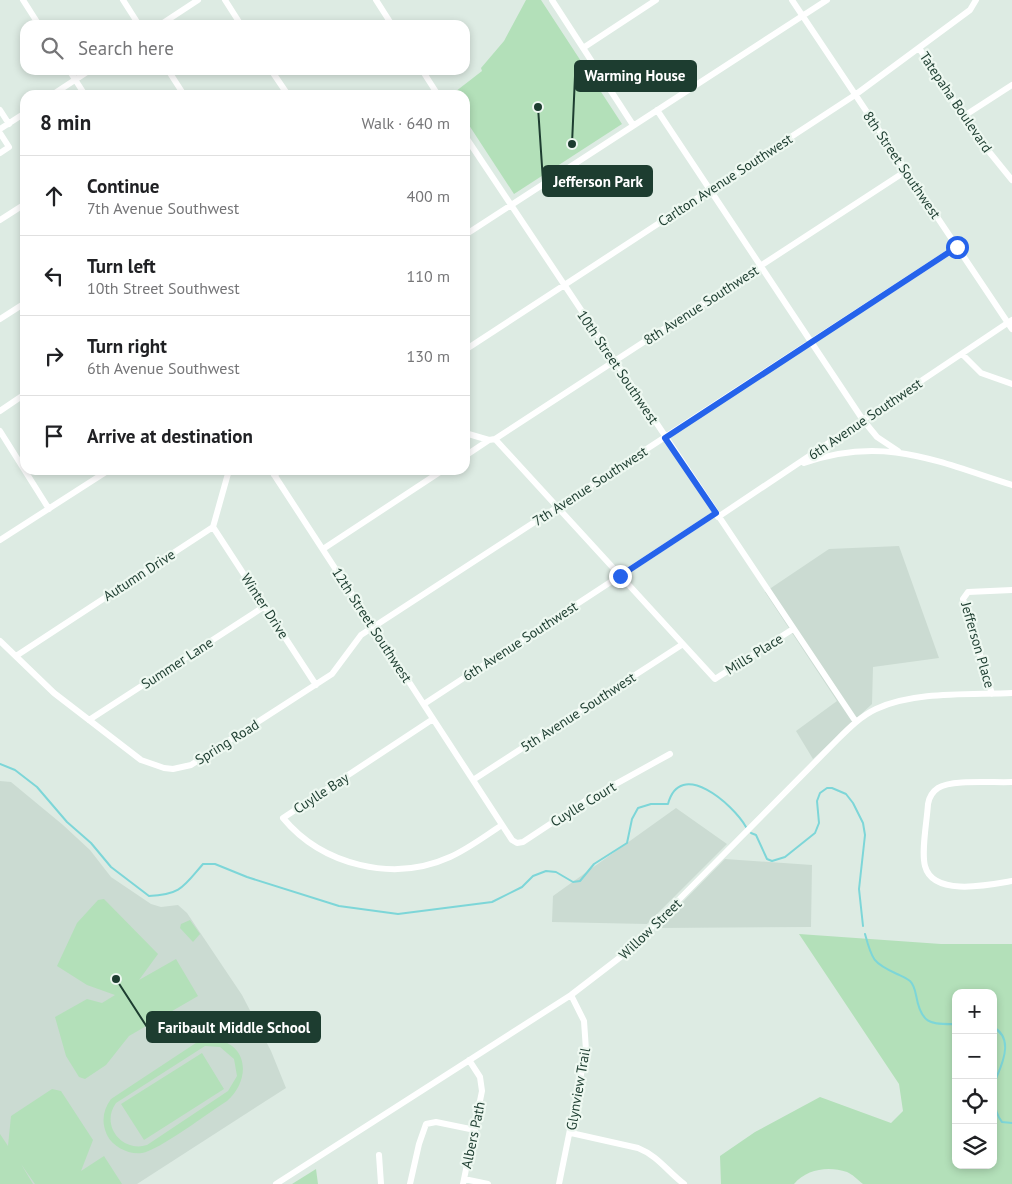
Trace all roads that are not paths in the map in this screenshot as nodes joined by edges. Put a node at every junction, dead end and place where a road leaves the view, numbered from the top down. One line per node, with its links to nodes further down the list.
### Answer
1 (23, 0): 12 (street)
2 (123, 0): 13 (street)
3 (198, 0): 14 (street)
4 (225, 0): 15 (street)
5 (376, 0): 16 (street)
6 (552, 0): 17 (street)
7 (656, 0): 17 (street)
8 (792, 0): 11 (street, 8th Street Southwest)
9 (827, 0): 11 (street)
10 (976, 0): 18 (street, Carlton Avenue Southwest)
11 (803, 16): 31 (street, 8th Street Southwest); 33 (street)
12 (36, 20)
13 (136, 20)
14 (168, 20)
15 (239, 20)
16 (389, 20)
17 (583, 48): 37 (street)
18 (919, 48): 31 (street, Carlton Avenue Southwest); 35 (street, Tatepaha Boulevard)
19 (72, 75): 24 (street)
20 (82, 75): 24 (street)
21 (171, 75): 28 (street)
22 (274, 75): 29 (street)
23 (425, 75): 30 (street)
24 (75, 80): 26 (street); 27 (street)
25 (1012, 85): 35 (street)
26 (60, 90)
27 (82, 90)
28 (181, 90)
29 (285, 90)
30 (435, 90)
31 (855, 95): 41 (street, 8th Street Southwest); 43 (street, Carlton Avenue Southwest)
32 (0, 110): 36 (street)
33 (657, 110): 37 (street); 43 (street)
34 (20, 116): 36 (street)
35 (964, 116): 42 (street, Tatepaha Boulevard)
36 (9, 124): 38 (street)
37 (633, 125): 44 (street)
38 (0, 131): 40 (street)
39 (470, 144): 44 (street, 10th Street Southwest)
40 (0, 153)
41 (906, 171): 48 (street, 8th Street Southwest); 49 (street, 8th Avenue Southwest)
42 (1012, 180)
43 (710, 190): 49 (street); 50 (street, Carlton Avenue Southwest)
44 (510, 204): 47 (street); 50 (street, 10th Street Southwest)
45 (20, 207): 46 (street)
46 (0, 220)
47 (470, 232)
48 (957, 247): 53 (street, 8th Street Southwest); 55 (street, 7th Avenue Southwest)
49 (760, 267): 55 (street); 58 (street, 8th Avenue Southwest)
50 (564, 286): 56 (street, Carlton Avenue Southwest); 58 (street, 10th Street Southwest)
51 (20, 306): 52 (street)
52 (0, 319)
53 (1010, 322): 54 (street, 8th Street Southwest); 57 (street, 6th Avenue Southwest)
54 (1012, 329)
55 (811, 343): 62 (street); 65 (street, 7th Avenue Southwest)
56 (470, 347)
57 (962, 354): 59 (street); 62 (street, 6th Avenue Southwest)
58 (615, 361): 65 (street, 10th Street Southwest); 66 (street, 8th Avenue Southwest)
59 (1012, 384)
60 (20, 397): 61 (street)
61 (0, 410)
62 (862, 420): 67 (street); 70 (street, 6th Avenue Southwest)
63 (0, 431): 69 (street)
64 (470, 434): 66 (street)
65 (665, 438): 77 (street, 7th Avenue Southwest); 79 (street, 10th Street Southwest)
66 (492, 440): 68 (street, 8th Avenue Southwest); 77 (street)
67 (898, 451): 70 (street); 76 (street)
68 (470, 453)
69 (20, 463)
70 (787, 471): 79 (street, 6th Avenue Southwest)
71 (28, 475): 78 (street)
72 (101, 475): 78 (street)
73 (228, 475): 80 (street)
74 (274, 475): 82 (street, 12th Street Southwest)
75 (436, 475): 82 (street)
76 (1012, 485)
77 (558, 507): 83 (street); 86 (street, 7th Avenue Southwest)
78 (49, 509): 81 (street)
79 (717, 515): 83 (street, 6th Avenue Southwest); 87 (street, 10th Street Southwest)
80 (213, 527): 85 (street, Winter Drive); 90 (street, Autumn Drive)
81 (0, 540)
82 (323, 549): 86 (street, 12th Street Southwest)
83 (620, 576): 89 (street); 94 (street, 6th Avenue Southwest)
84 (1012, 590): 93 (street, Jefferson Place)
85 (265, 606): 91 (street, Winter Drive); 96 (street, Summer Lane)
86 (373, 627): 91 (street, Spring Road); 94 (street, 12th Street Southwest)
87 (793, 629): 89 (street, Mills Place); 97 (street, 10th Street Southwest)
88 (0, 641): 90 (street, Spring Road)
89 (683, 644): 99 (street, 5th Avenue Southwest)
90 (16, 656): 96 (street, Spring Road)
91 (316, 685): 96 (street, Spring Road)
92 (1012, 693): 93 (street, Willow Street)
93 (992, 694): 97 (street, Willow Street)
94 (424, 704): 95 (street, 12th Street Southwest)
95 (434, 719): 99 (street, 12th Street Southwest); 101 (street, Cuylle Bay)
96 (89, 720)
97 (856, 722): 103 (street, Willow Street)
98 (670, 754): 101 (street, Cuylle Court)
99 (473, 780): 101 (street)
100 (1012, 782): 102 (street)
101 (502, 825)
102 (1012, 881)
103 (572, 995): 104 (street, Willow Street); 106 (street, Glynview Trail)
104 (469, 1060): 105 (street, Albers Path); 109 (street, Willow Street)
105 (475, 1130): 108 (street, Albers Path); 111 (street)
106 (571, 1133): 113 (street, Glynview Trail); 114 (street)
107 (379, 1155): 110 (street)
108 (463, 1182): 112 (street)
109 (276, 1184)
110 (380, 1184)
111 (410, 1184)
112 (488, 1184)
113 (559, 1184)
114 (684, 1184)

